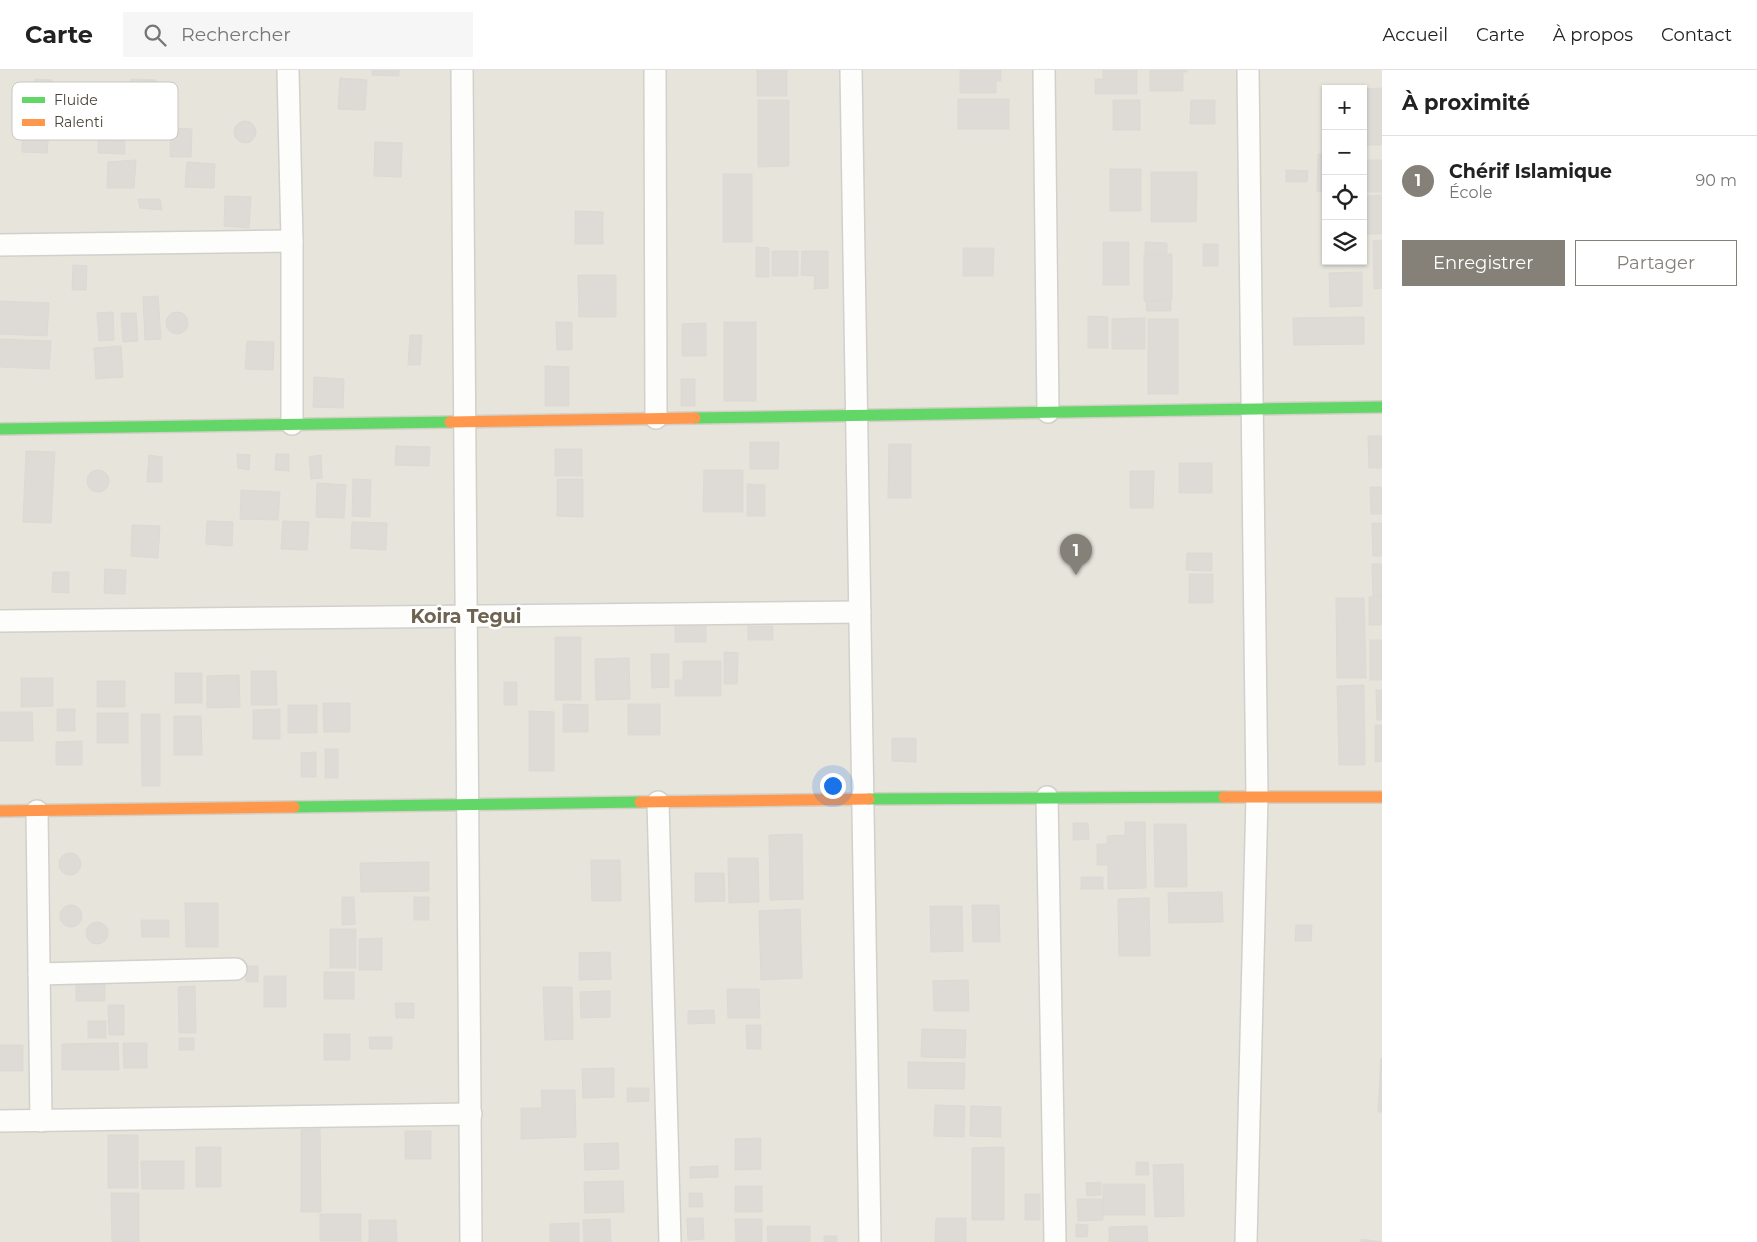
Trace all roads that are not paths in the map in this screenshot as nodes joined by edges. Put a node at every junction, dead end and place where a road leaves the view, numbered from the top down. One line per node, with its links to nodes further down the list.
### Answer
1 (288, 70): 7 (street)
2 (462, 70): 14 (street)
3 (655, 70): 13 (street)
4 (851, 70): 12 (street)
5 (1044, 70): 11 (street)
6 (1248, 70): 10 (street)
7 (292, 241): 8 (street); 15 (street)
8 (0, 245)
9 (1382, 407): 10 (street)
10 (1252, 409): 11 (street); 21 (street)
11 (1048, 412): 12 (street)
12 (856, 415): 13 (street); 17 (street)
13 (656, 418): 14 (street)
14 (465, 421): 15 (street); 18 (street)
15 (292, 424): 16 (street)
16 (0, 428)
17 (860, 612): 18 (street); 23 (street)
18 (466, 616): 19 (street); 25 (street)
19 (0, 621)
20 (1047, 797): 21 (street); 23 (street); 36 (street)
21 (1257, 797): 22 (street); 37 (street)
22 (1382, 797)
23 (864, 800): 24 (street); 35 (street)
24 (658, 802): 25 (street); 34 (street)
25 (468, 805): 27 (street); 30 (street)
26 (0, 811): 27 (street)
27 (37, 811): 29 (street)
28 (236, 969): 29 (street)
29 (39, 974): 32 (street)
30 (471, 1114): 32 (street); 33 (street)
31 (0, 1121): 32 (street)
32 (41, 1121)
33 (472, 1242)
34 (670, 1242)
35 (870, 1242)
36 (1055, 1242)
37 (1246, 1242)

